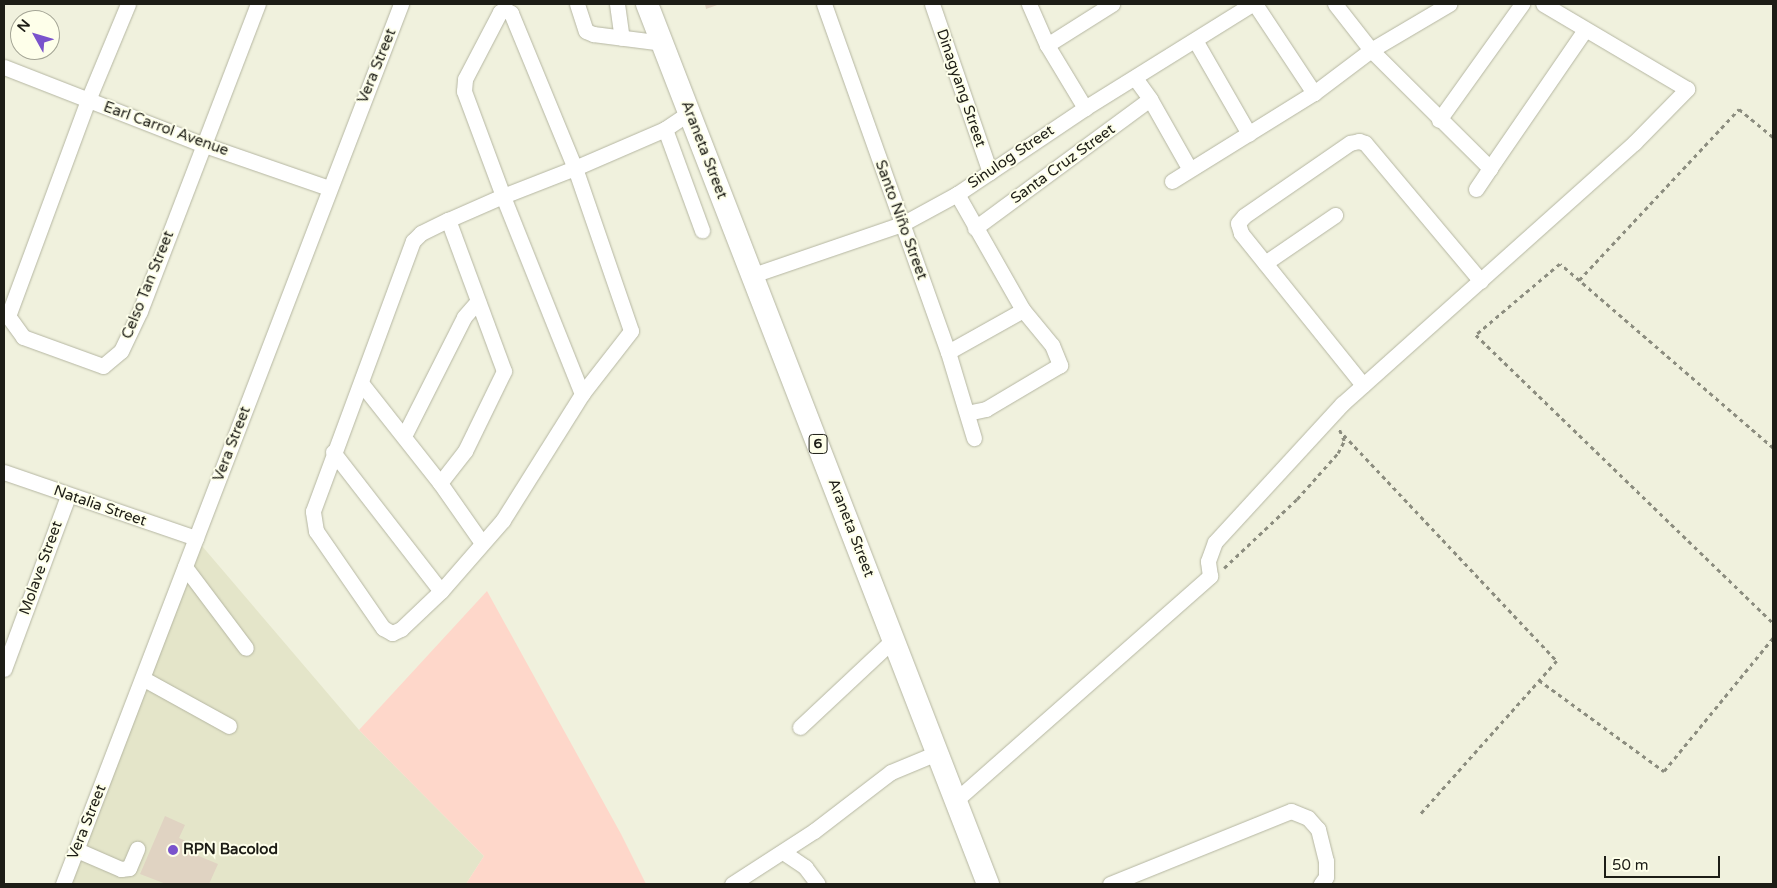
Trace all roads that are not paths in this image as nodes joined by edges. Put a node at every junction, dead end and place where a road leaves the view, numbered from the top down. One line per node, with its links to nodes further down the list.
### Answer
1 (128, 4): 27 (street, Celso Tan Street)
2 (258, 4): 33 (street, Celso Tan Street)
3 (401, 4): 39 (street, Vera Street)
4 (576, 4): 18 (street)
5 (617, 4): 18 (street)
6 (647, 4): 20 (highway, Araneta Street / 6)
7 (824, 4): 45 (street, Santo Niño Street)
8 (932, 4): 37 (street, Dinagyang Street)
9 (1029, 4): 21 (street)
10 (1112, 4): 21 (street)
11 (1336, 4): 22 (street)
12 (1449, 4): 16 (street)
13 (1522, 4): 30 (street)
14 (1543, 4): 17 (street)
15 (1246, 6): 19 (street, Sinulog Street); 25 (street)
16 (1429, 9): 22 (street)
17 (1585, 30): 36 (street); 50 (street)
18 (622, 38): 20 (street)
19 (1195, 40): 24 (street, Sinulog Street); 32 (street)
20 (663, 43): 29 (highway, Araneta Street / 6)
21 (1047, 45): 28 (street)
22 (1371, 50): 25 (street); 30 (street)
23 (4, 67): 27 (street, Earl Carrol Avenue)
24 (1135, 78): 26 (street); 28 (street, Sinulog Street)
25 (1314, 93): 32 (street)
26 (1150, 99): 35 (street); 46 (street, Santa Cruz Street)
27 (88, 100): 33 (street, Earl Carrol Avenue); 33 (street, Celso Tan Street)
28 (1085, 108): 37 (street, Sinulog Street)
29 (690, 112): 31 (street); 49 (highway, Araneta Street / 6)
30 (1439, 120): 36 (street)
31 (665, 129): 34 (street); 47 (street)
32 (1249, 134): 35 (street)
33 (202, 144): 39 (street, Earl Carrol Avenue)
34 (575, 168): 42 (street); 42 (street); 56 (street)
35 (1189, 168): 38 (street)
36 (1490, 168): 40 (street)
37 (990, 172): 41 (street, Sinulog Street)
38 (1172, 181)
39 (329, 188): 64 (street, Vera Street)
40 (1476, 189)
41 (958, 194): 45 (street, Sinulog Street); 46 (street)
42 (503, 196): 44 (street); 56 (street)
43 (1335, 214): 48 (street)
44 (448, 220): 51 (street); 54 (street)
45 (902, 224): 49 (street, Sinulog Street); 53 (street, Santo Niño Street)
46 (975, 228): 52 (street)
47 (702, 230)
48 (1265, 263): 50 (street); 55 (street)
49 (753, 275): 68 (highway, Araneta Street / 6)
50 (1481, 281): 55 (street)
51 (478, 301): 58 (street); 62 (street)
52 (1023, 310): 53 (street); 57 (street)
53 (948, 352): 57 (street, Santo Niño Street)
54 (360, 383): 58 (street); 60 (street)
55 (1362, 385): 75 (street)
56 (582, 394): 65 (street)
57 (967, 413): 59 (street, Santo Niño Street)
58 (404, 436): 62 (street)
59 (974, 438)
60 (334, 452): 67 (street); 67 (street)
61 (4, 472): 63 (street, Natalia Street)
62 (440, 483): 65 (street)
63 (68, 496): 64 (street, Natalia Street); 70 (street, Molave Street)
64 (196, 538): 66 (street, Vera Street)
65 (482, 544): 67 (street)
66 (185, 567): 69 (street); 71 (street, Vera Street)
67 (441, 591)
68 (894, 639): 73 (street); 74 (highway, Araneta Street / 6)
69 (246, 648)
70 (4, 669)
71 (144, 679): 72 (street); 77 (street, Vera Street)
72 (229, 726)
73 (800, 727)
74 (939, 752): 75 (highway, Araneta Street / 6); 78 (street)
75 (956, 800): 82 (highway, Araneta Street / 6)
76 (138, 849): 77 (street)
77 (76, 850): 79 (street, Vera Street)
78 (783, 852): 80 (street); 81 (street)
79 (63, 884)
80 (732, 884)
81 (818, 884)
82 (988, 884)
83 (1110, 884): 84 (street)
84 (1321, 884)

